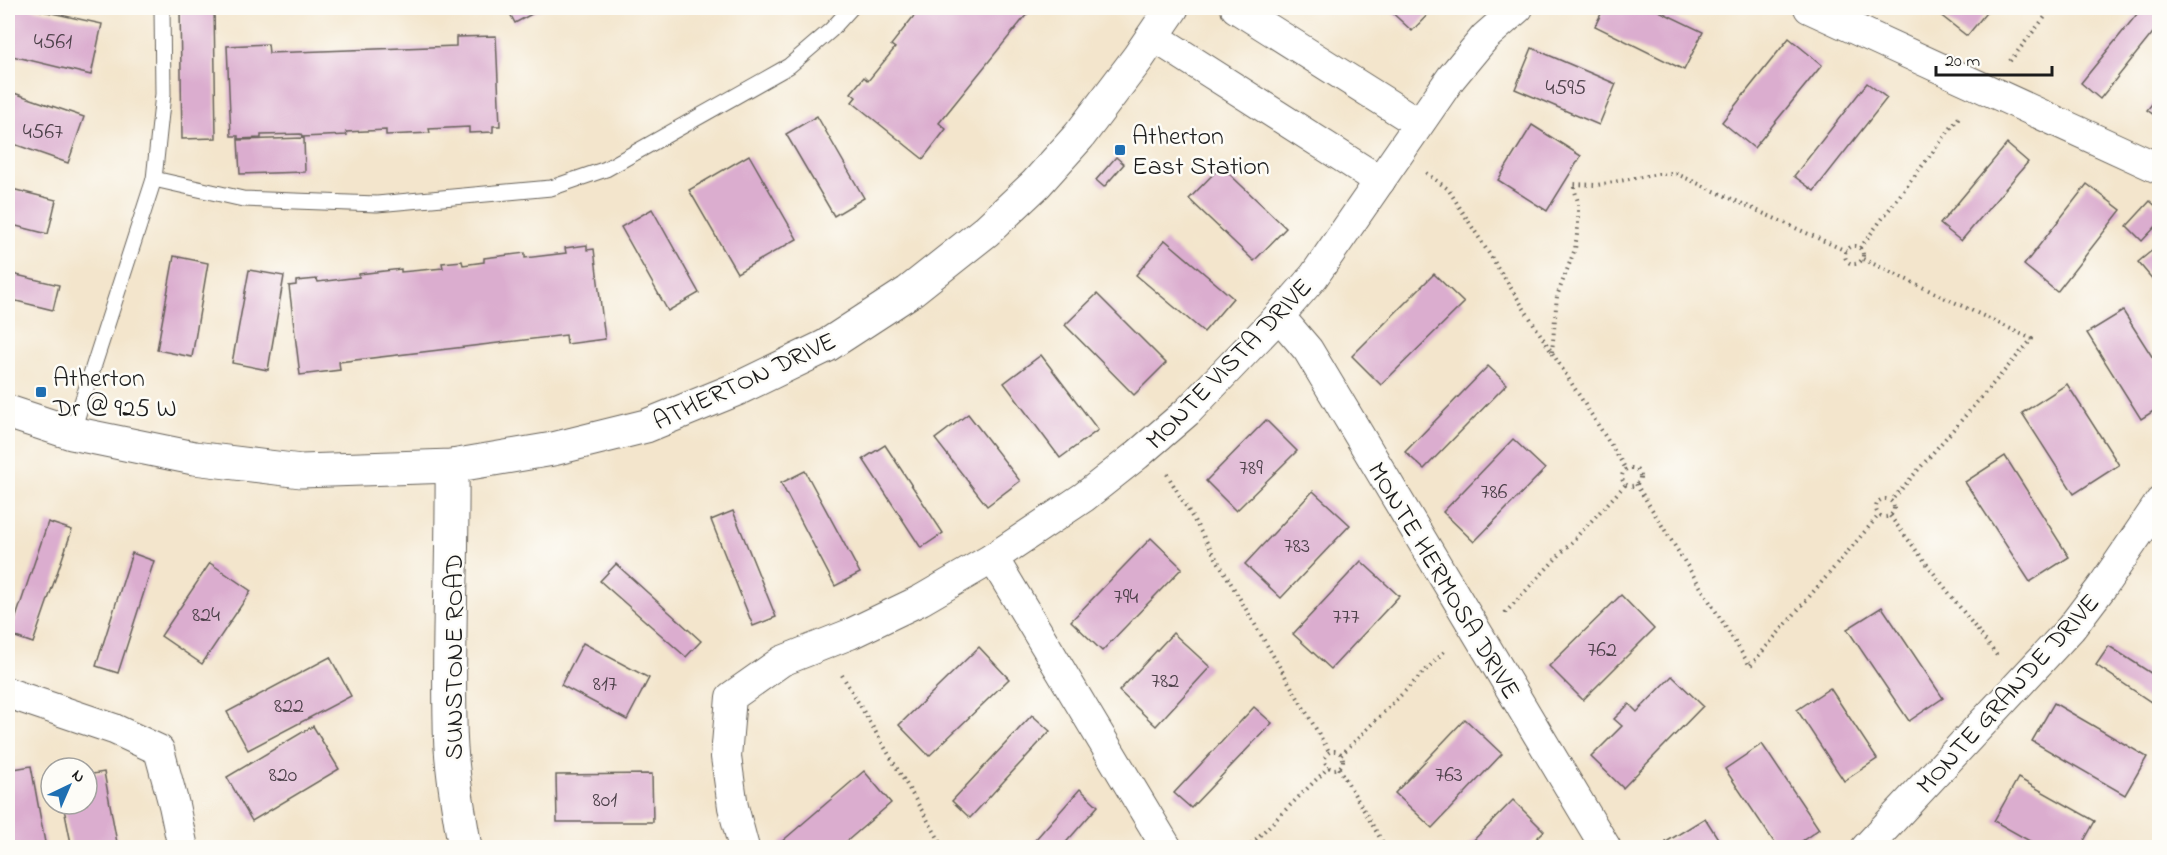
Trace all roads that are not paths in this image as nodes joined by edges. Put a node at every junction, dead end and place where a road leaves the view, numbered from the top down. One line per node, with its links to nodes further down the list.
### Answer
1 (162, 8): 10 (lane)
2 (851, 8): 10 (lane)
3 (1172, 8): 7 (street, ATHERTON DRIVE)
4 (1236, 8): 8 (street)
5 (1518, 8): 8 (street, MONTE VISTA DRIVE)
6 (1809, 8): 9 (street)
7 (1153, 36): 11 (street); 15 (street, ATHERTON DRIVE)
8 (1418, 123): 11 (street, MONTE VISTA DRIVE)
9 (2160, 169)
10 (154, 178): 14 (lane)
11 (1380, 181): 12 (street, MONTE VISTA DRIVE)
12 (1280, 316): 17 (street, MONTE VISTA DRIVE); 23 (street, MONTE HERMOSA DRIVE)
13 (8, 412): 14 (street, ATHERTON DRIVE)
14 (72, 433): 15 (street, ATHERTON DRIVE)
15 (452, 466): 20 (street, SUNSTONE ROAD)
16 (2160, 502): 24 (street, MONTE GRANDE DRIVE)
17 (993, 558): 21 (street, MONTE VISTA DRIVE); 22 (street)
18 (8, 693): 19 (street)
19 (183, 848)
20 (465, 848)
21 (744, 848)
22 (1167, 848)
23 (1606, 848)
24 (1866, 848)

